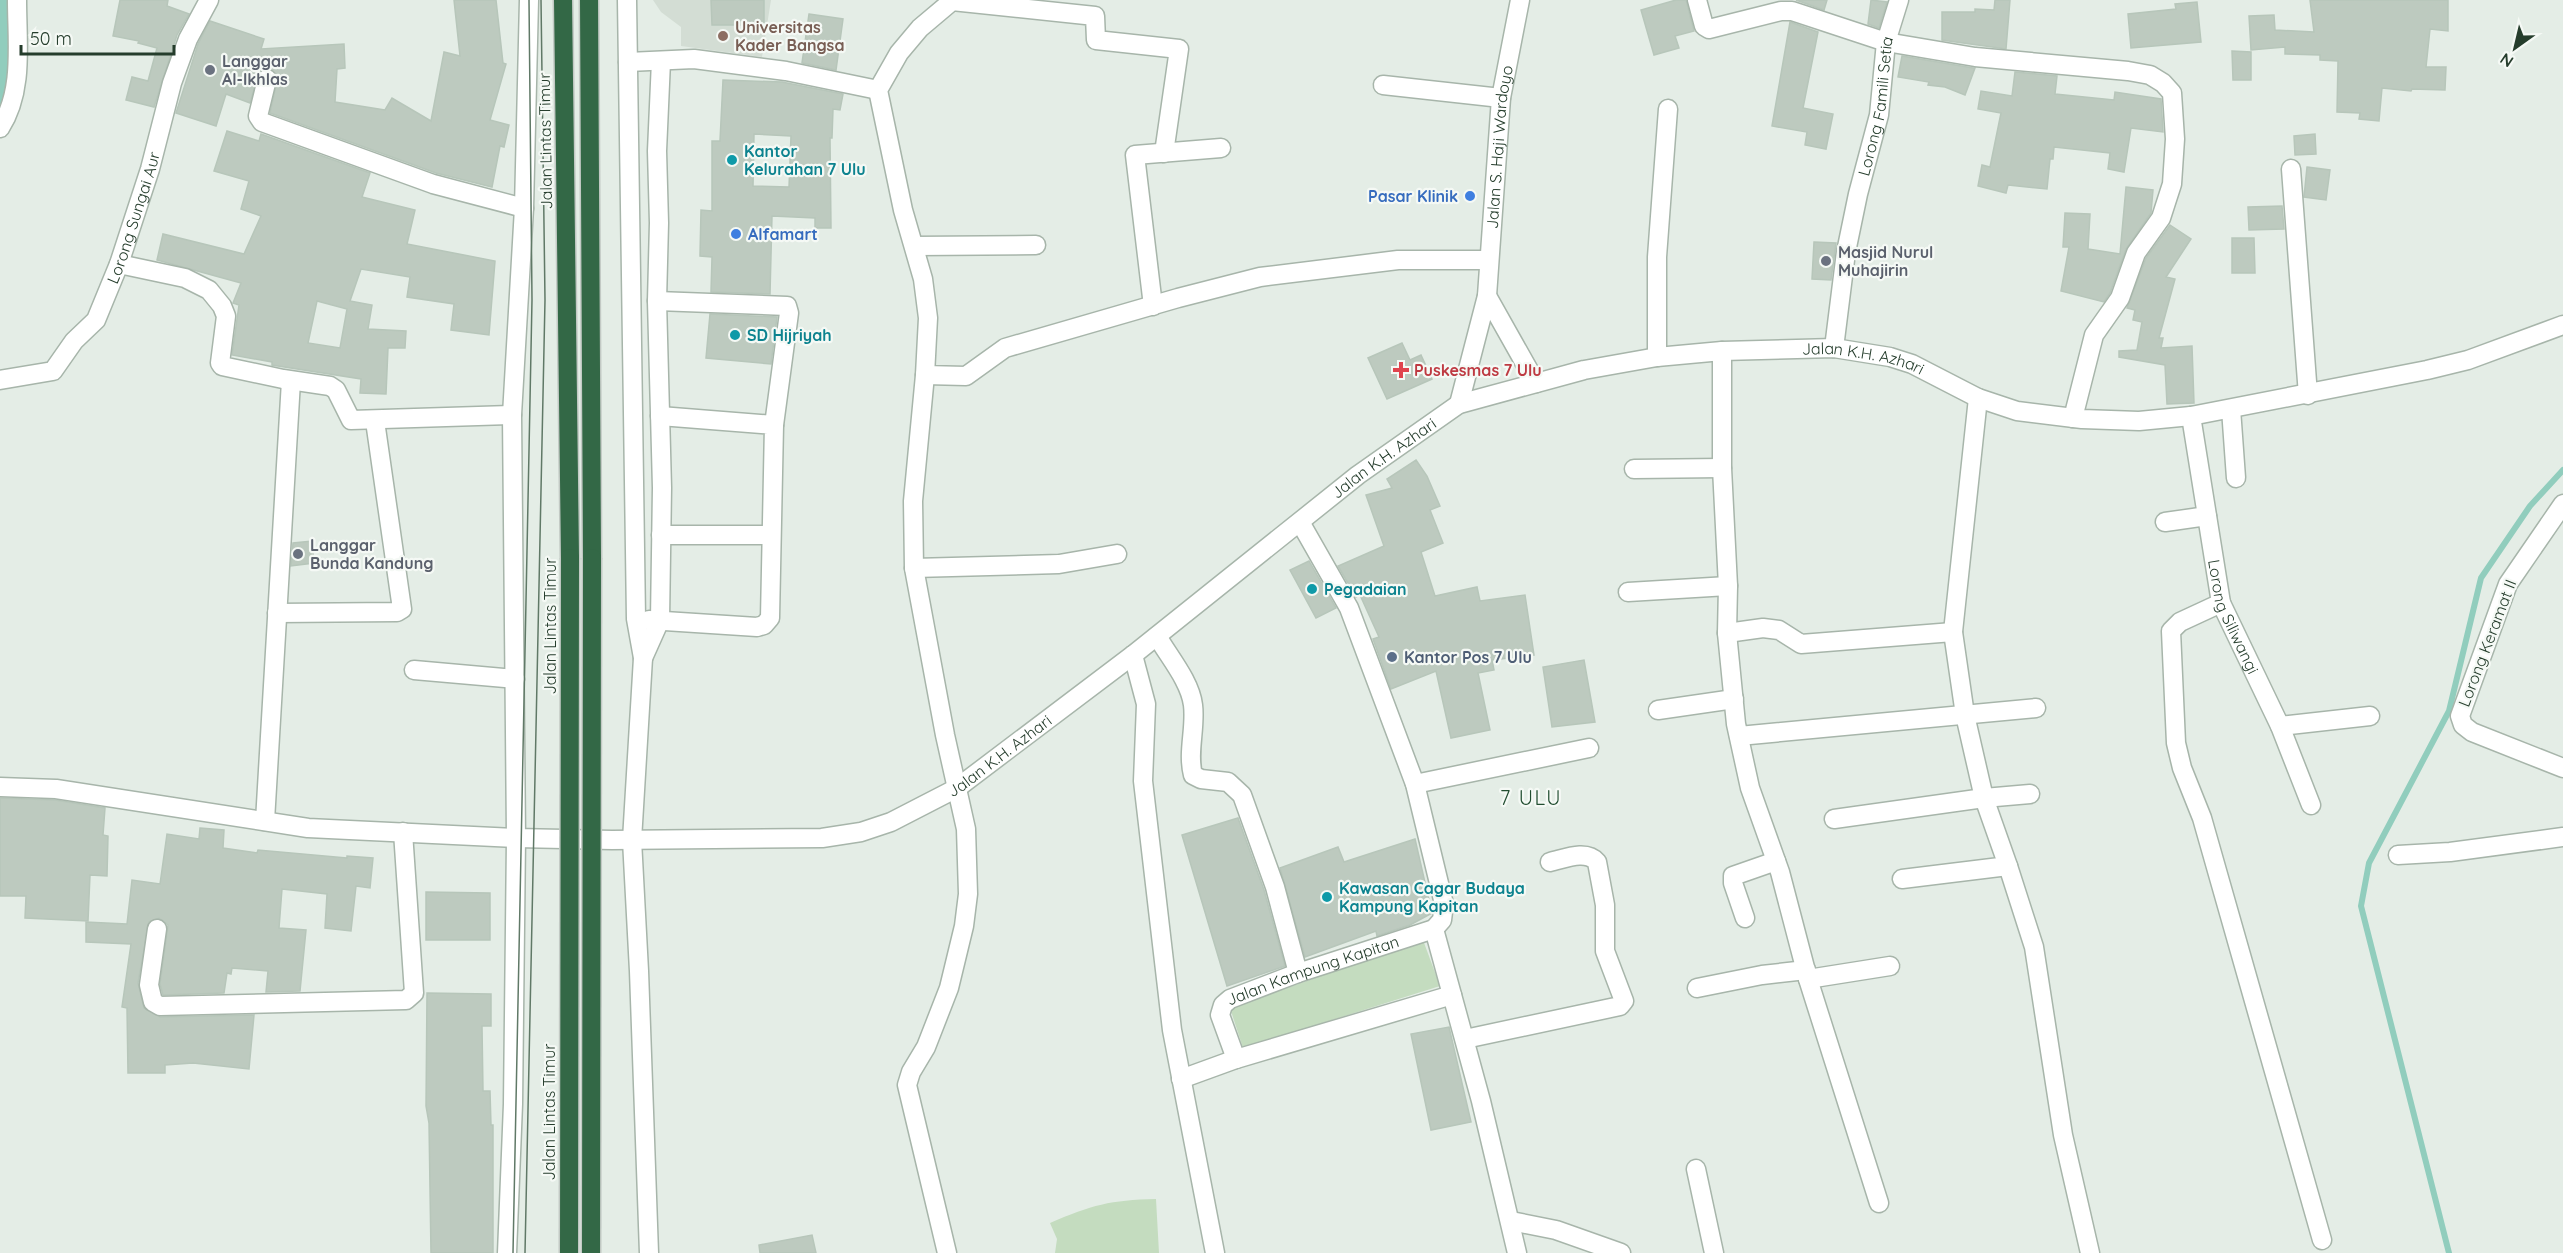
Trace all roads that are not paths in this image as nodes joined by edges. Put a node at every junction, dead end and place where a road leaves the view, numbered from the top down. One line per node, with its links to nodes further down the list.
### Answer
1 (17, 0): 17 (street)
2 (209, 0): 28 (street, Lorong Sungai Aur)
3 (529, 0): 24 (street)
4 (563, 0): 116 (highway, Jalan Lintas Timur, bridge)
5 (589, 0): 117 (highway, bridge)
6 (627, 0): 13 (street)
7 (952, 0): 16 (street); 22 (street)
8 (1520, 0): 18 (street, Jalan S. Haji Wardoyo)
9 (1697, 0): 11 (street, Lorong Famili Setia)
10 (1899, 0): 11 (street)
11 (1886, 42): 33 (street, Lorong Famili Setia); 47 (street)
12 (661, 61): 13 (street); 16 (street); 30 (street)
13 (628, 62): 65 (street)
14 (267, 79): 24 (street)
15 (1383, 85): 18 (street)
16 (864, 87): 26 (street)
17 (9, 91): 20 (street)
18 (1501, 98): 27 (street, Jalan S. Haji Wardoyo)
19 (1668, 109): 35 (street)
20 (0, 128)
21 (1221, 148): 22 (street)
22 (1164, 153): 31 (street)
23 (2291, 169): 40 (street)
24 (524, 208): 44 (street)
25 (1036, 245): 26 (street)
26 (915, 246): 36 (street)
27 (1489, 260): 29 (street, Jalan S. Haji Wardoyo); 31 (street)
28 (119, 264): 37 (street, Lorong Sungai Aur); 38 (street)
29 (1487, 296): 39 (street); 42 (street, Jalan S. Haji Wardoyo)
30 (657, 301): 46 (street); 49 (street)
31 (1153, 306): 36 (street)
32 (2563, 325): 40 (street, Jalan K.H. Azhari)
33 (1834, 348): 34 (street, Jalan K.H. Azhari); 41 (street, Jalan K.H. Azhari)
34 (1722, 351): 35 (street, Jalan K.H. Azhari); 50 (street)
35 (1657, 357): 39 (street, Jalan K.H. Azhari)
36 (925, 375): 60 (street)
37 (0, 380)
38 (291, 381): 48 (street); 64 (street)
39 (1536, 383): 42 (street, Jalan K.H. Azhari)
40 (2308, 395): 43 (street, Jalan K.H. Azhari)
41 (1987, 401): 47 (street, Jalan K.H. Azhari); 67 (street)
42 (1459, 404): 55 (street, Jalan K.H. Azhari)
43 (2231, 409): 45 (street, Jalan K.H. Azhari); 52 (street)
44 (512, 415): 48 (street); 73 (street)
45 (2191, 416): 47 (street, Jalan K.H. Azhari); 54 (street, Lorong Siliwangi)
46 (660, 417): 49 (street); 57 (street)
47 (2073, 417)
48 (375, 421): 64 (street)
49 (774, 425): 58 (street)
50 (1722, 468): 51 (street); 61 (street)
51 (1634, 469)
52 (2236, 478)
53 (2563, 504): 82 (street, Lorong Keramat II)
54 (2207, 516): 56 (street); 63 (street, Lorong Siliwangi)
55 (1300, 522): 69 (street, Jalan K.H. Azhari); 83 (street)
56 (2165, 522)
57 (661, 535): 58 (street); 66 (street)
58 (771, 535): 66 (street)
59 (1117, 554): 60 (street)
60 (914, 568): 85 (street)
61 (1728, 586): 62 (street); 68 (street)
62 (1628, 592)
63 (2221, 603): 79 (street, Lorong Siliwangi); 114 (street)
64 (277, 613): 90 (street)
65 (636, 619): 66 (street); 71 (street)
66 (660, 620): 71 (street)
67 (1953, 632): 68 (street); 77 (street)
68 (1727, 633): 74 (street)
69 (1157, 636): 70 (street, Jalan K.H. Azhari); 104 (street)
70 (1133, 656): 85 (street, Jalan K.H. Azhari); 110 (street)
71 (643, 658): 94 (street)
72 (414, 670): 73 (street)
73 (515, 679): 93 (street)
74 (1734, 699): 76 (street); 80 (street)
75 (2036, 708): 77 (street)
76 (1658, 710)
77 (1965, 715): 80 (street); 87 (street)
78 (2370, 716): 79 (street)
79 (2280, 726): 88 (street, Lorong Siliwangi)
80 (1739, 736): 96 (street)
81 (1589, 748): 83 (street)
82 (2563, 764)
83 (1415, 784): 102 (street)
84 (0, 787): 90 (street, Jalan K.H. Azhari)
85 (957, 788): 94 (street, Jalan K.H. Azhari); 119 (street)
86 (2030, 794): 87 (street)
87 (1984, 798): 89 (street); 98 (street)
88 (2311, 805)
89 (1834, 819)
90 (265, 821): 91 (street, Jalan K.H. Azhari)
91 (403, 832): 93 (street, Jalan K.H. Azhari); 101 (street)
92 (2563, 837): 95 (street)
93 (516, 838): 94 (street, Jalan K.H. Azhari); 115 (street)
94 (632, 840): 118 (street)
95 (2398, 855)
96 (1776, 861): 100 (street); 105 (street)
97 (1550, 862): 108 (street)
98 (2008, 866): 99 (street); 124 (street)
99 (1902, 879)
100 (1745, 918)
101 (157, 929)
102 (1434, 929): 104 (street, Jalan Kampung Kapitan); 107 (street)
103 (1890, 966): 105 (street)
104 (1298, 973): 109 (street, Jalan Kampung Kapitan)
105 (1807, 974): 106 (street); 112 (street)
106 (1697, 988)
107 (1452, 995): 108 (street); 109 (street)
108 (1464, 1035): 113 (street)
109 (1236, 1059): 110 (street)
110 (1181, 1078): 120 (street)
111 (1696, 1169): 123 (street)
112 (1879, 1203)
113 (1511, 1221): 121 (street); 122 (street)
114 (2322, 1240)
115 (507, 1253)
116 (569, 1253)
117 (591, 1253)
118 (649, 1253)
119 (948, 1253)
120 (1215, 1253)
121 (1517, 1253)
122 (1622, 1253)
123 (1714, 1253)
124 (2090, 1253)

